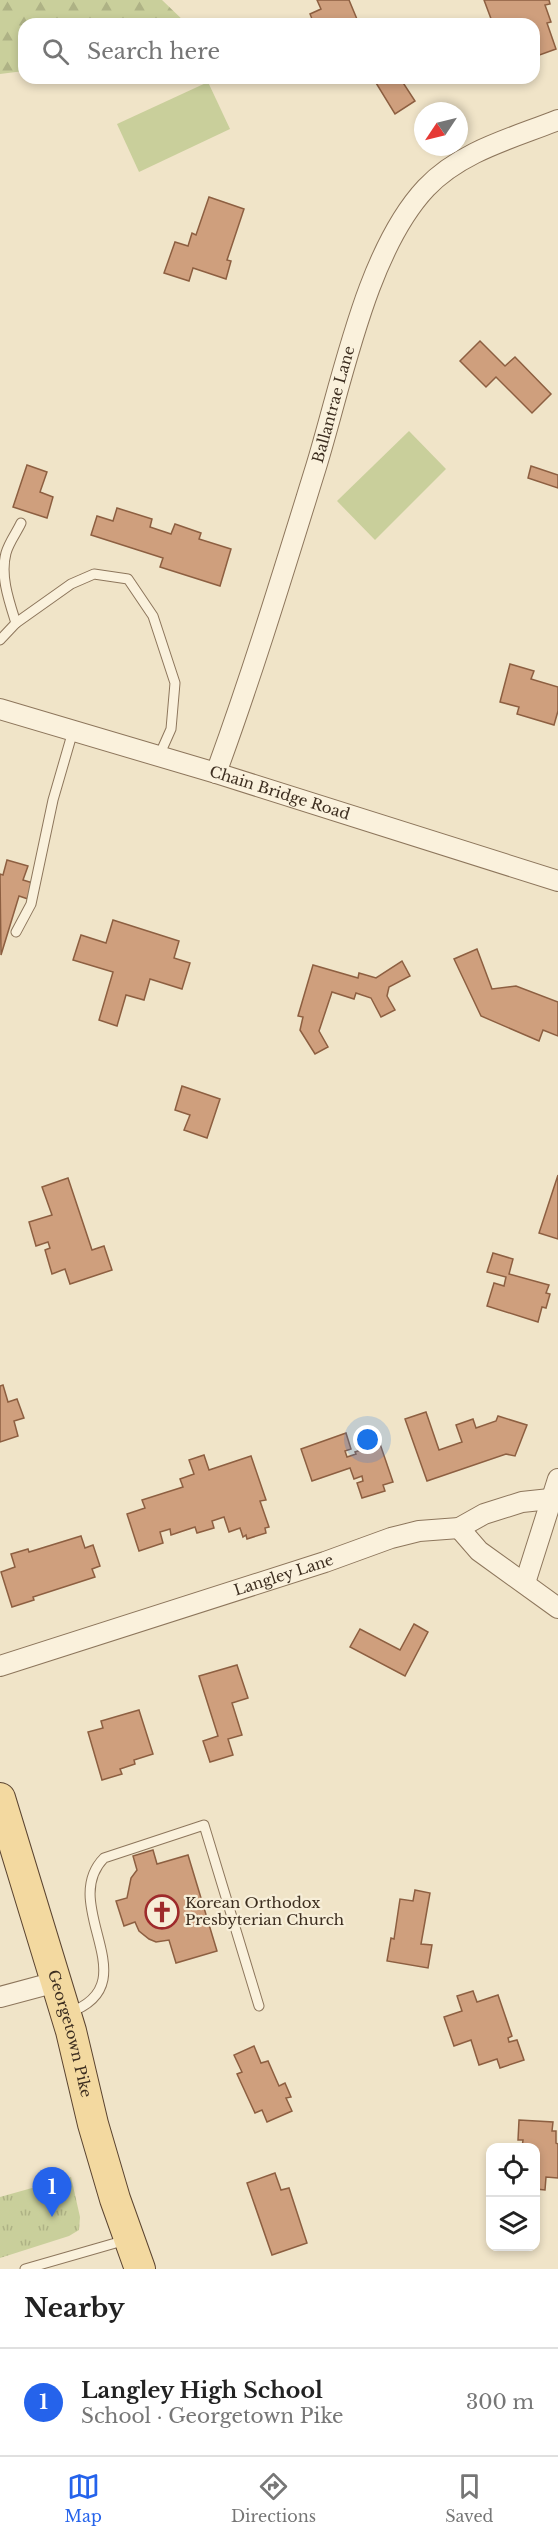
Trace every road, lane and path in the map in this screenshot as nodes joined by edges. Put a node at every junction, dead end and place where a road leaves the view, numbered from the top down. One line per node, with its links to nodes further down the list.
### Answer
1 (558, 120): 8 (street, Ballantrae Lane)
2 (21, 523): 3 (lane)
3 (16, 623): 4 (lane); 7 (lane)
4 (0, 640)
5 (0, 709): 6 (street, Chain Bridge Road)
6 (73, 731): 7 (street, Chain Bridge Road); 10 (lane)
7 (159, 756): 8 (street, Chain Bridge Road)
8 (216, 773): 9 (street, Chain Bridge Road)
9 (558, 880)
10 (16, 932)
11 (558, 1479): 12 (street)
12 (550, 1499): 13 (street, Langley Lane); 14 (street)
13 (459, 1528): 14 (street); 16 (street, Langley Lane)
14 (525, 1583): 15 (street)
15 (558, 1608)
16 (0, 1666)
17 (0, 1798): 18 (main road, Georgetown Pike)
18 (56, 1982): 19 (street); 21 (main road, Georgetown Pike)
19 (0, 1997)
20 (259, 2006): 21 (lane)
21 (66, 2014): 22 (main road, Georgetown Pike)
22 (128, 2239): 23 (lane); 24 (main road, Georgetown Pike)
23 (25, 2269)
24 (140, 2269)

